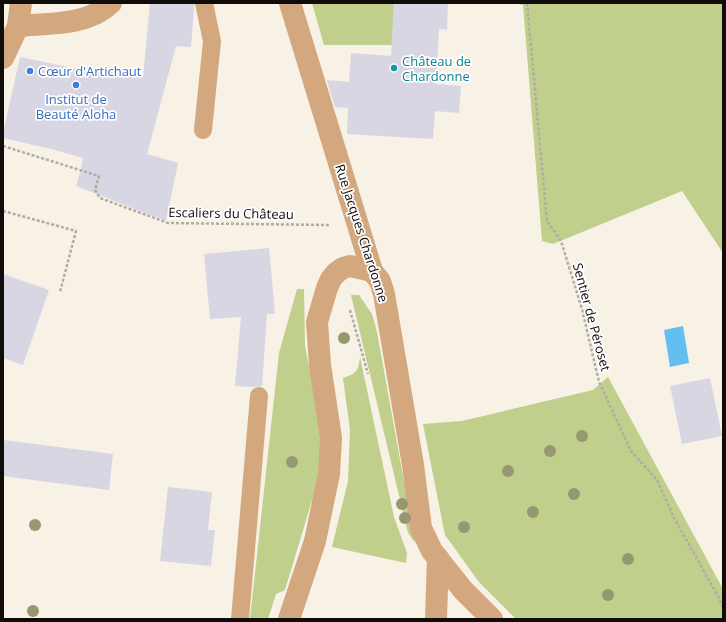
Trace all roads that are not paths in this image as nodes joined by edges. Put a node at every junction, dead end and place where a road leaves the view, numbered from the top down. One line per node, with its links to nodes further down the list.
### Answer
1 (21, 3): 5 (street)
2 (111, 3): 5 (street)
3 (204, 3): 7 (lane)
4 (290, 3): 8 (street, Rue Jacques Chardonne)
5 (18, 26): 6 (street)
6 (3, 58)
7 (203, 130)
8 (372, 271): 10 (street, Rue Jacques Chardonne); 12 (street)
9 (259, 396): 11 (lane)
10 (438, 558): 13 (street); 14 (street, Rue Jacques Chardonne)
11 (240, 619)
12 (289, 619)
13 (436, 619)
14 (492, 619)

